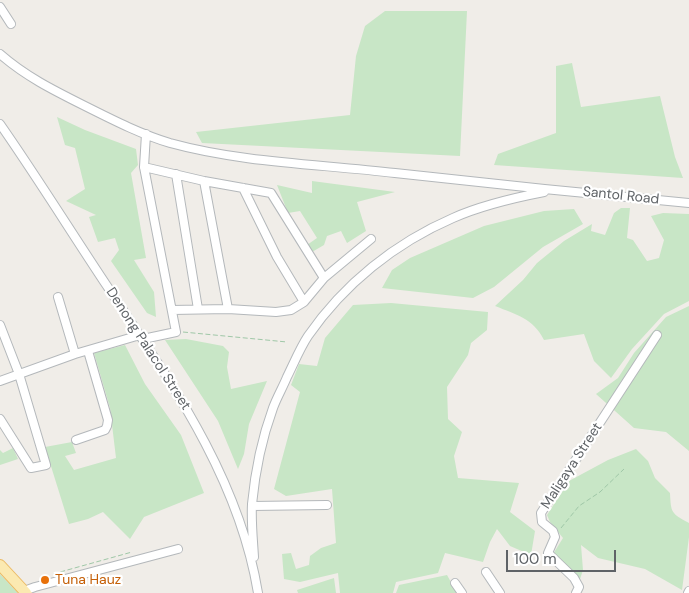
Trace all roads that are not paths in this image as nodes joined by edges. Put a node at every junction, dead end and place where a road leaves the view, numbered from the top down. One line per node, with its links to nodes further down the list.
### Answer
1 (0, 7): 2 (street)
2 (11, 24)
3 (0, 54): 5 (street, Santol Road)
4 (0, 124): 21 (street, Denong Palacol Street)
5 (146, 134): 6 (street); 10 (street, Santol Road)
6 (144, 167): 7 (street); 18 (street)
7 (176, 174): 8 (street); 16 (street)
8 (204, 181): 9 (street); 17 (street)
9 (243, 188): 13 (street); 15 (street)
10 (552, 190): 11 (street, Santol Road); 29 (street)
11 (689, 203)
12 (371, 239): 13 (street)
13 (324, 278): 15 (street)
14 (58, 297): 23 (street)
15 (304, 302): 17 (street)
16 (198, 309): 17 (street); 18 (street)
17 (228, 309)
18 (172, 310): 21 (street)
19 (0, 325): 24 (street)
20 (656, 335): 39 (street, Maligaya Street)
21 (141, 337): 22 (street); 32 (street, Denong Palacol Street)
22 (88, 351): 23 (street); 27 (street)
23 (75, 354): 24 (street)
24 (19, 374): 25 (street); 26 (street)
25 (0, 381)
26 (0, 419)
27 (76, 440)
28 (327, 505): 29 (street)
29 (252, 506): 32 (street)
30 (178, 549): 35 (street)
31 (0, 566): 35 (main road)
32 (254, 569): 36 (street, Denong Palacol Street)
33 (486, 572): 38 (street)
34 (455, 583): 37 (street)
35 (25, 592)
36 (258, 593)
37 (462, 593)
38 (500, 593)
39 (576, 593)

